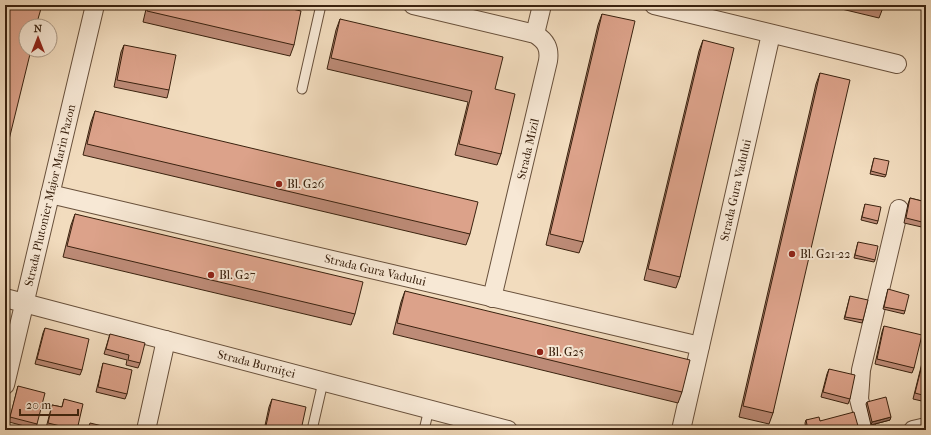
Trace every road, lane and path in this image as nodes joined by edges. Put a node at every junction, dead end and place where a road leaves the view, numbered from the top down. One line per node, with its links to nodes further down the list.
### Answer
1 (95, 5): 10 (street, Strada Plutonier Major Marin Pazon)
2 (321, 5): 9 (lane)
3 (413, 5): 6 (street)
4 (542, 5): 6 (street)
5 (654, 5): 7 (street)
6 (535, 34): 13 (street, Strada Mizil)
7 (771, 34): 8 (street); 16 (street, Strada Gura Vadului)
8 (896, 64)
9 (302, 89)
10 (50, 194): 13 (street, Strada Gura Vadului); 14 (street, Strada Plutonier Major Marin Pazon)
11 (899, 210): 26 (street)
12 (5, 298): 14 (street, Strada Burniței)
13 (492, 298): 16 (street, Strada Gura Vadului)
14 (24, 303): 15 (street, Strada Burniței); 18 (street, Strada Plutonier Major Marin Pazon)
15 (166, 340): 17 (street, Strada Burniței); 21 (street)
16 (700, 346): 25 (street, Strada Gura Vadului)
17 (323, 382): 19 (street, Strada Burniței); 22 (lane)
18 (5, 385)
19 (429, 409): 23 (lane); 24 (street, Strada Burniței)
20 (926, 427): 27 (street)
21 (146, 430)
22 (312, 430)
23 (424, 430)
24 (508, 430)
25 (681, 430)
26 (867, 430)
27 (913, 430)

